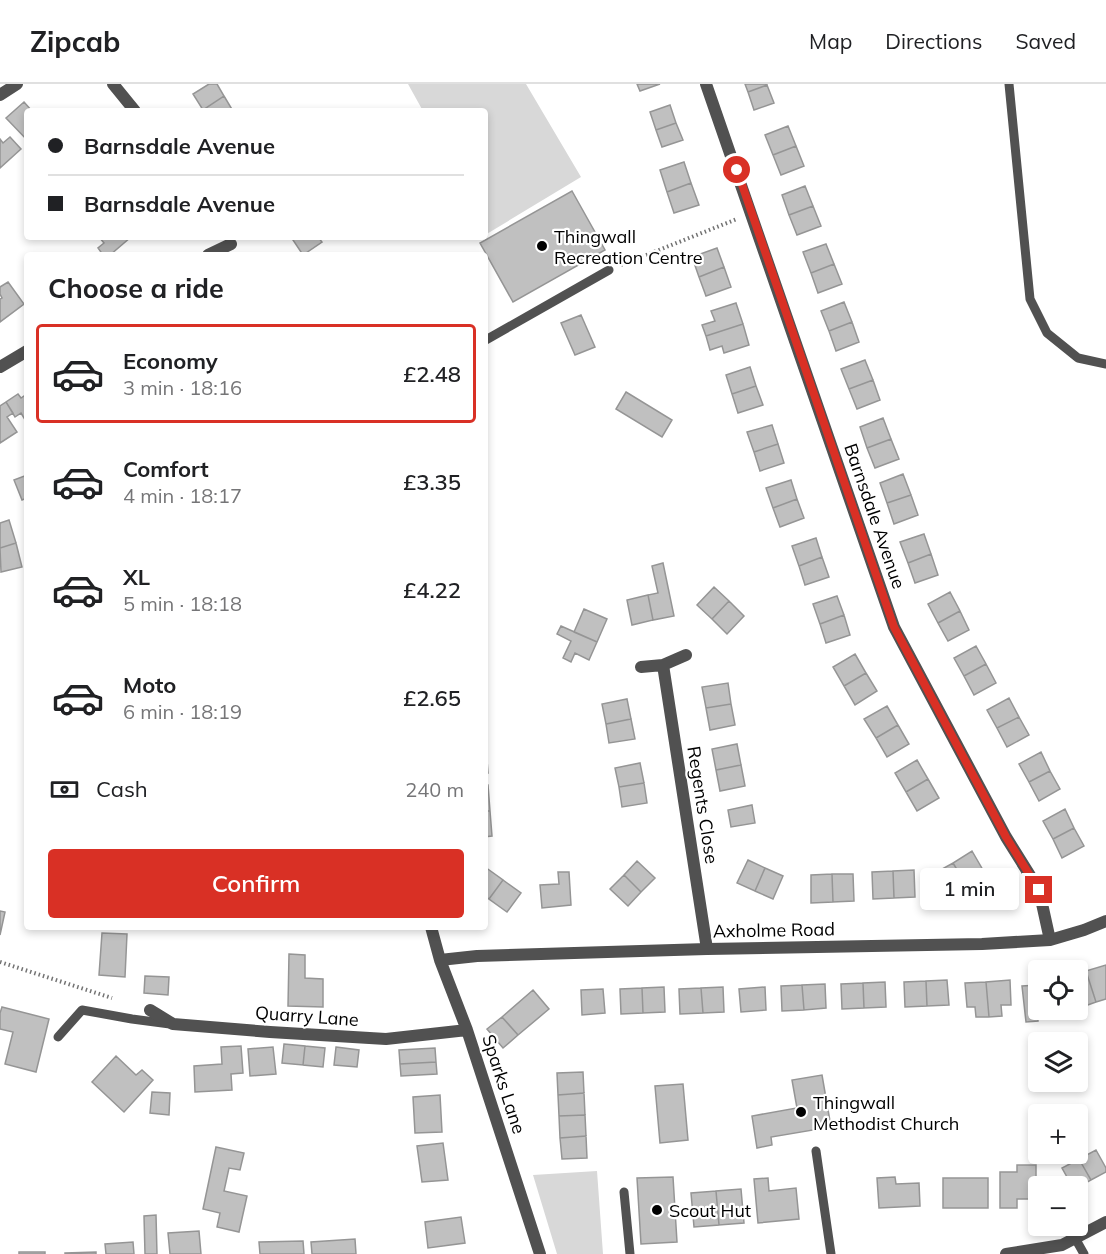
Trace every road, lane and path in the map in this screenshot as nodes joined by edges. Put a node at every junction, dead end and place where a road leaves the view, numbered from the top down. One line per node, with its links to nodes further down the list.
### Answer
1 (17, 84): 5 (street)
2 (113, 84): 6 (street)
3 (706, 84): 7 (street, Barnsdale Avenue)
4 (1009, 84): 13 (lane)
5 (0, 95)
6 (133, 108)
7 (752, 213): 10 (path); 20 (street, Barnsdale Avenue)
8 (228, 240): 9 (street)
9 (212, 252)
10 (609, 270): 11 (lane)
11 (488, 339)
12 (24, 353): 14 (street)
13 (1106, 364)
14 (0, 367)
15 (686, 655): 16 (street)
16 (663, 665): 17 (street); 21 (street, Regents Close)
17 (641, 667)
18 (1106, 921): 20 (street, Axholme Road)
19 (432, 930): 22 (street, Sparks Lane)
20 (1050, 940): 21 (street, Axholme Road)
21 (707, 950): 22 (street, Axholme Road)
22 (440, 960): 27 (street, Sparks Lane)
23 (0, 962): 24 (path)
24 (118, 1000)
25 (150, 1010): 26 (street, Quarry Lane)
26 (173, 1024): 27 (street, Quarry Lane); 28 (lane)
27 (466, 1030): 33 (street, Sparks Lane)
28 (58, 1036)
29 (816, 1151): 35 (lane)
30 (624, 1192): 34 (lane)
31 (1106, 1222): 32 (street)
32 (1075, 1238): 36 (street); 37 (lane)
33 (540, 1254)
34 (630, 1254)
35 (831, 1254)
36 (1006, 1254)
37 (1084, 1254)

